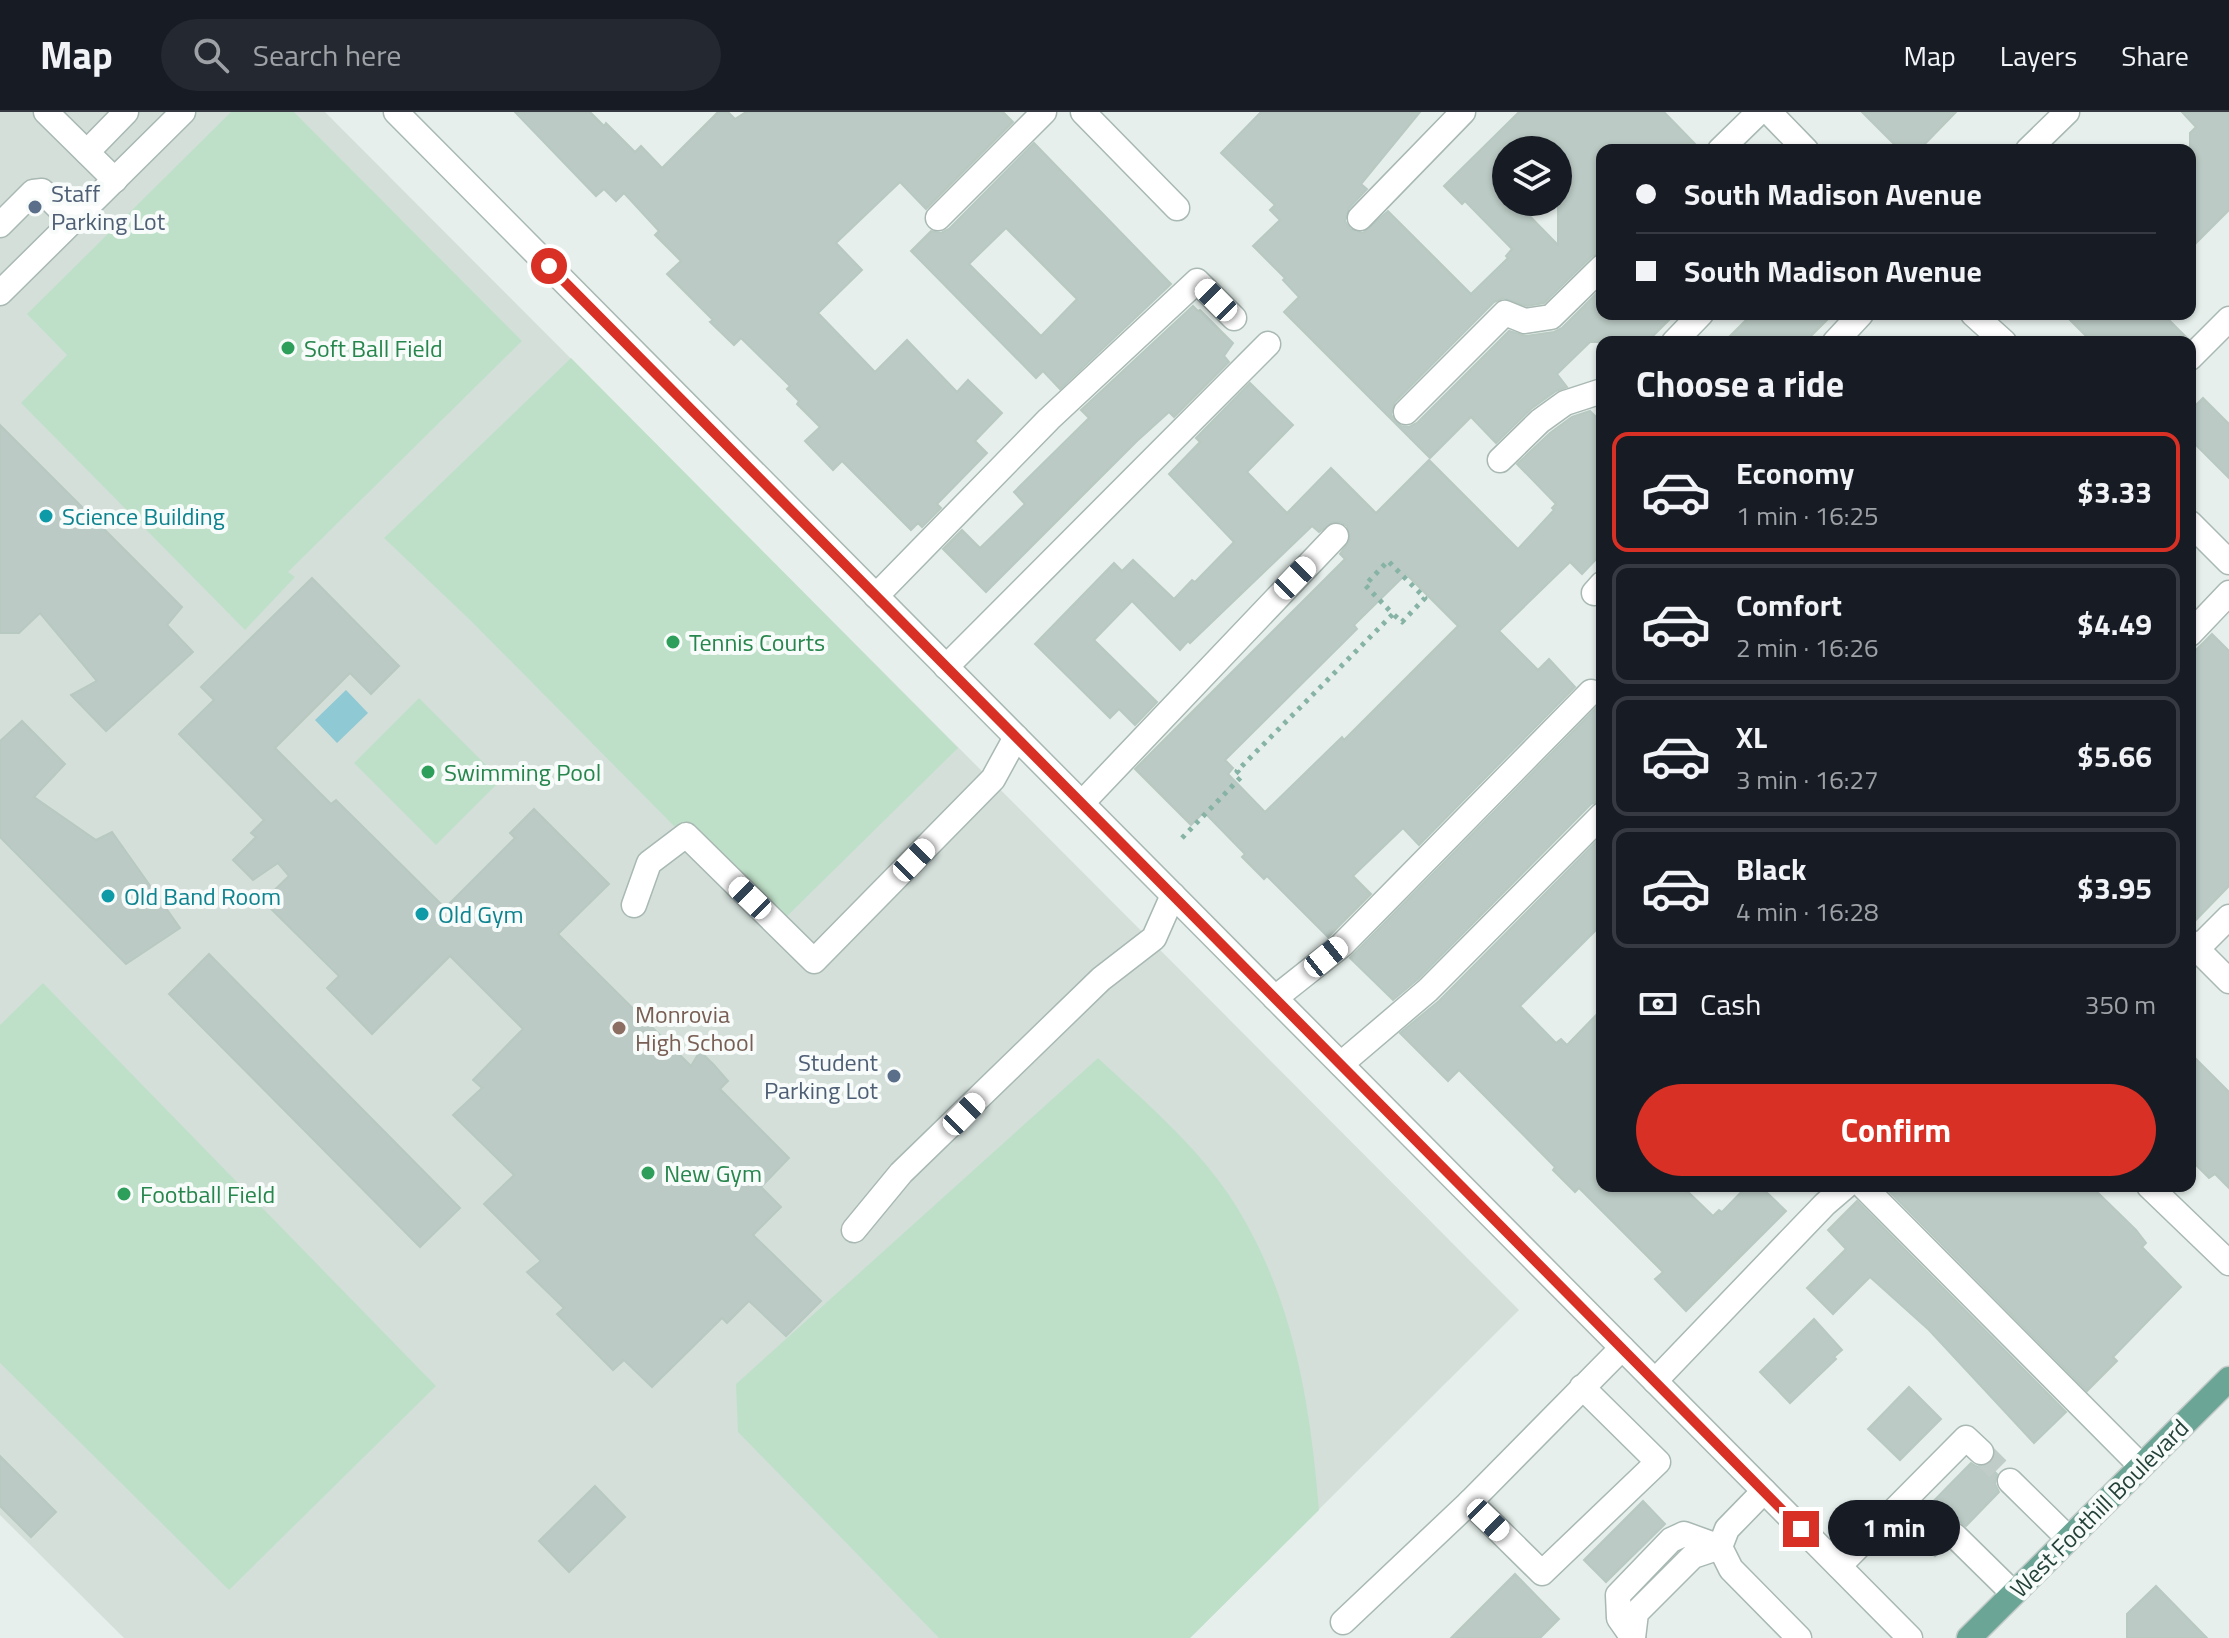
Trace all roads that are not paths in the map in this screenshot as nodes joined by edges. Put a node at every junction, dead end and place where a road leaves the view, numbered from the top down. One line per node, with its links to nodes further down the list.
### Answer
1 (46, 112): 14 (street)
2 (126, 112): 14 (street)
3 (183, 112): 15 (street)
4 (396, 112): 40 (street)
5 (1044, 112): 17 (street)
6 (1083, 112): 16 (street)
7 (1463, 112): 18 (street)
8 (1759, 112): 11 (street)
9 (1769, 112): 12 (street)
10 (2067, 112): 13 (street)
11 (1726, 144)
12 (1800, 144)
13 (2034, 144)
14 (87, 152): 15 (street)
15 (115, 180): 19 (street)
16 (1177, 208)
17 (938, 218)
18 (1360, 218)
19 (72, 221): 20 (street); 22 (street)
20 (0, 225)
21 (1596, 273): 34 (street)
22 (0, 293)
23 (1234, 318): 40 (street)
24 (2229, 319): 32 (street)
25 (1695, 320): 28 (street)
26 (1855, 320): 29 (street)
27 (1980, 320): 30 (street)
28 (1680, 336)
29 (1841, 336)
30 (1997, 336)
31 (1268, 344): 42 (street)
32 (2196, 352)
33 (1596, 393): 35 (street)
34 (1406, 412)
35 (1500, 460)
36 (2196, 529): 38 (street)
37 (1336, 536): 45 (street)
38 (2229, 562)
39 (2229, 593): 41 (street)
40 (876, 596): 42 (street)
41 (2196, 628)
42 (946, 667): 44 (street)
43 (1591, 692): 53 (street)
44 (1016, 737): 45 (street); 48 (street)
45 (1082, 803): 47 (street)
46 (1596, 821): 54 (street)
47 (1173, 895): 53 (street); 58 (street)
48 (634, 905)
49 (2229, 917): 50 (street)
50 (2196, 944)
51 (2196, 949): 52 (street)
52 (2229, 981)
53 (1275, 998): 54 (street)
54 (1341, 1064): 60 (street)
55 (1839, 1192): 62 (street)
56 (1869, 1192): 65 (street)
57 (2155, 1192): 59 (street)
58 (854, 1230)
59 (2229, 1263)
60 (1622, 1348): 62 (street); 63 (street)
61 (2229, 1379): 65 (main road, West Foothill Boulevard)
62 (1655, 1381): 67 (street)
63 (1582, 1387): 68 (street); 68 (street)
64 (1981, 1452): 72 (street)
65 (2141, 1466): 70 (main road, West Foothill Boulevard)
66 (2010, 1481): 70 (street)
67 (1764, 1491): 71 (street); 72 (street)
68 (1470, 1502): 74 (street)
69 (1955, 1536): 73 (street)
70 (2068, 1538): 73 (main road, West Foothill Boulevard)
71 (1720, 1547): 75 (street); 76 (street)
72 (1839, 1566): 77 (street)
73 (2013, 1593): 78 (main road, West Foothill Boulevard)
74 (1343, 1622)
75 (1633, 1638)
76 (1799, 1638)
77 (1910, 1638)
78 (1969, 1638)

